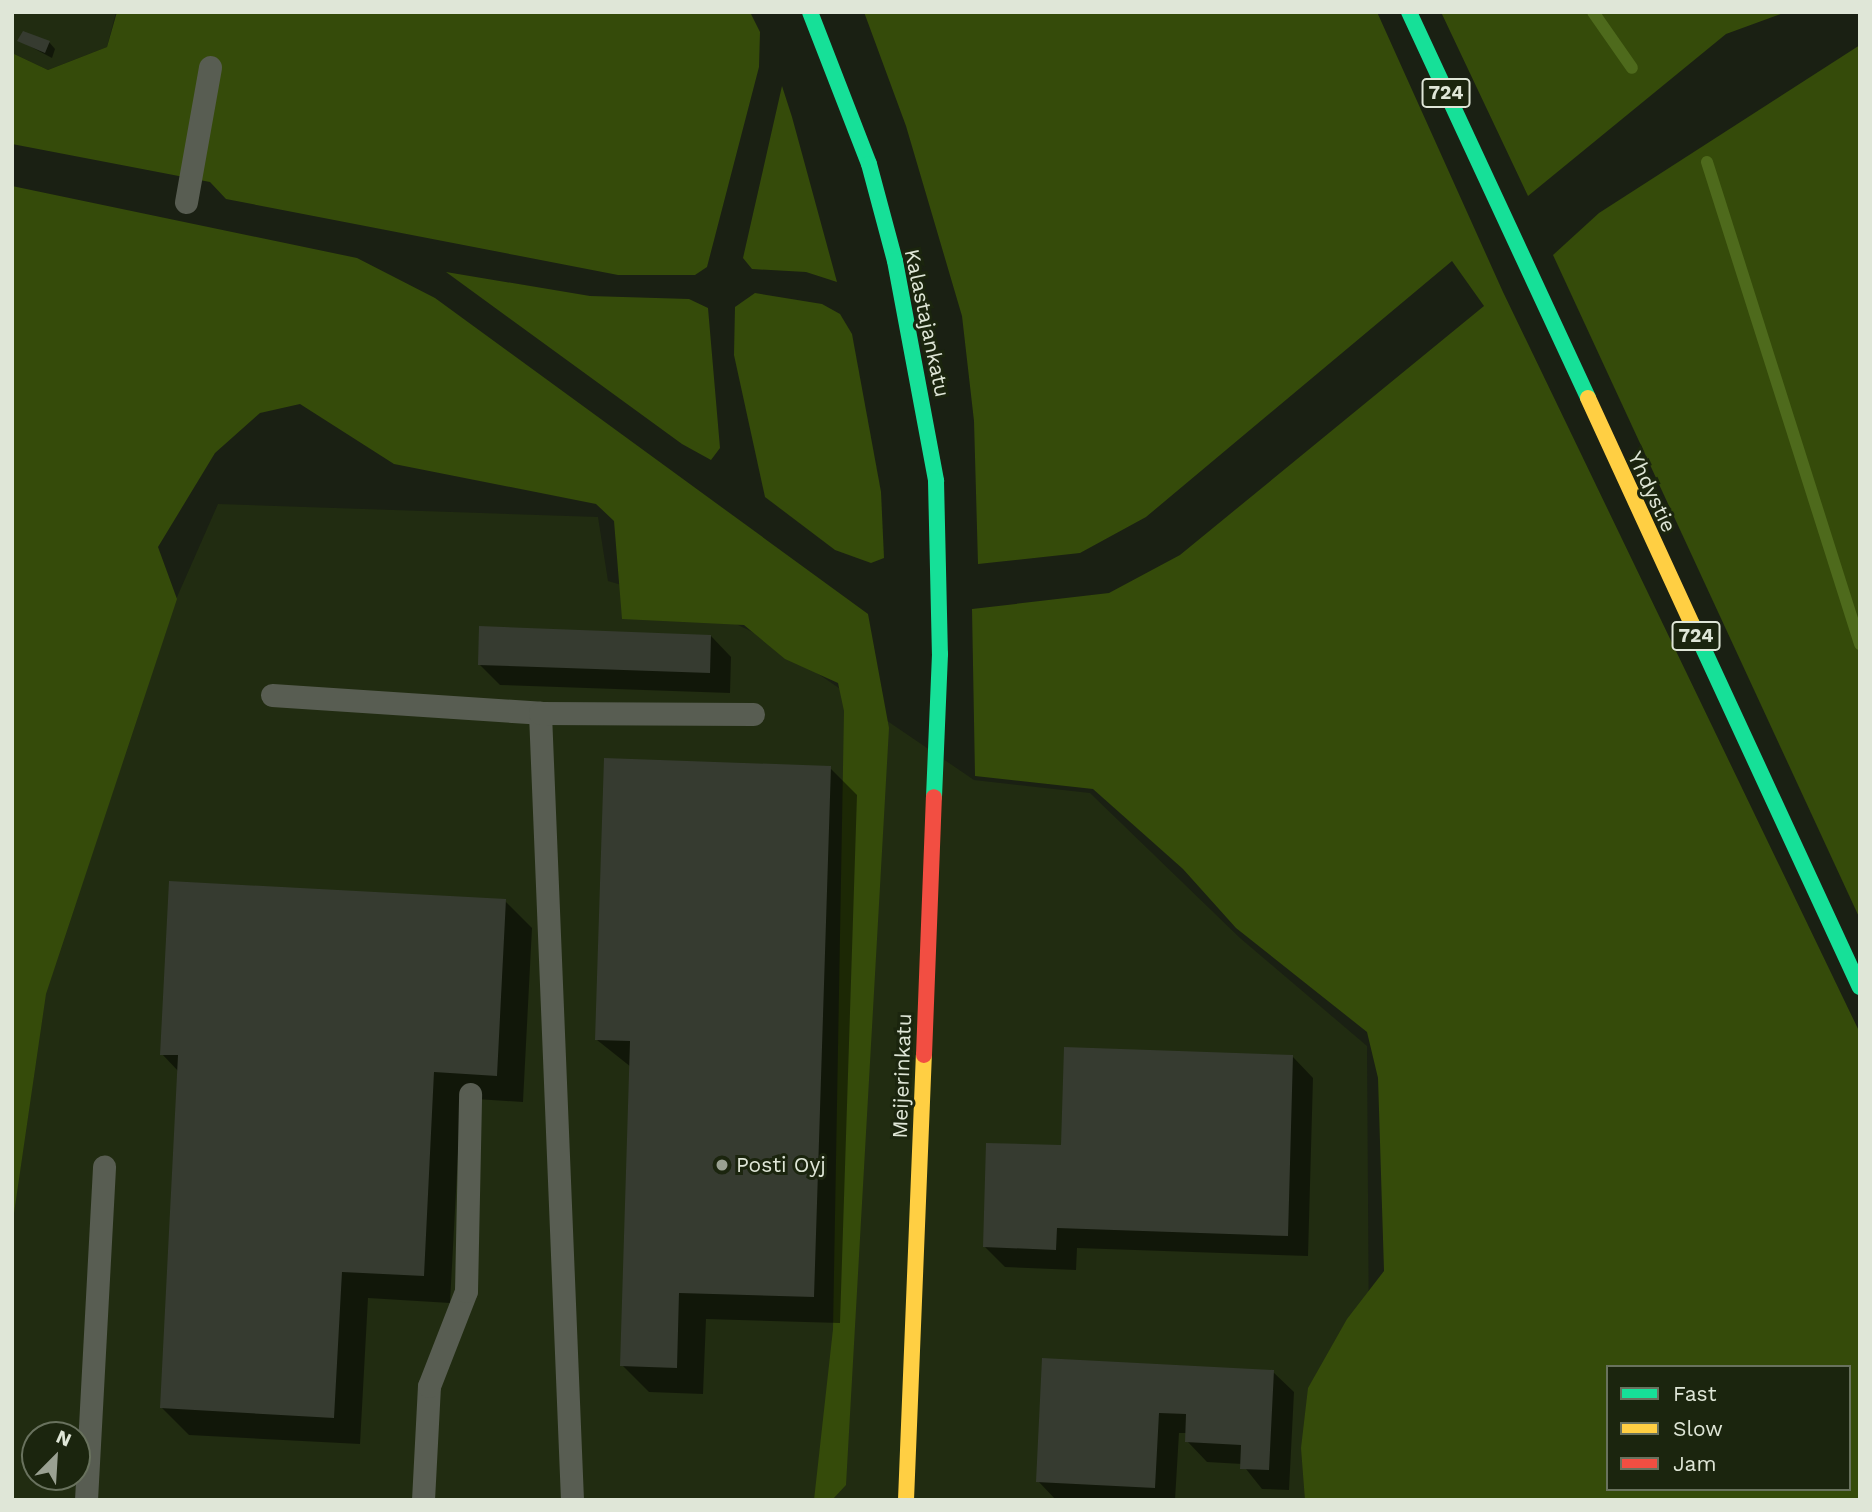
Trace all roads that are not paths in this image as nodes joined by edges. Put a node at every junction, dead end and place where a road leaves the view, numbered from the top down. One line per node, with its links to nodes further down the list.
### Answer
1 (810, 12): 5 (street, Kalastajankatu)
2 (1409, 12): 9 (street, Yhdystie / 724)
3 (210, 67): 4 (lane)
4 (186, 202)
5 (940, 654): 15 (street, Meijerinkatu)
6 (272, 695): 7 (lane)
7 (540, 713): 8 (lane); 14 (lane)
8 (753, 714)
9 (1860, 987)
10 (470, 1094): 13 (lane)
11 (104, 1166): 12 (lane)
12 (86, 1500)
13 (423, 1500)
14 (572, 1500)
15 (906, 1500)

